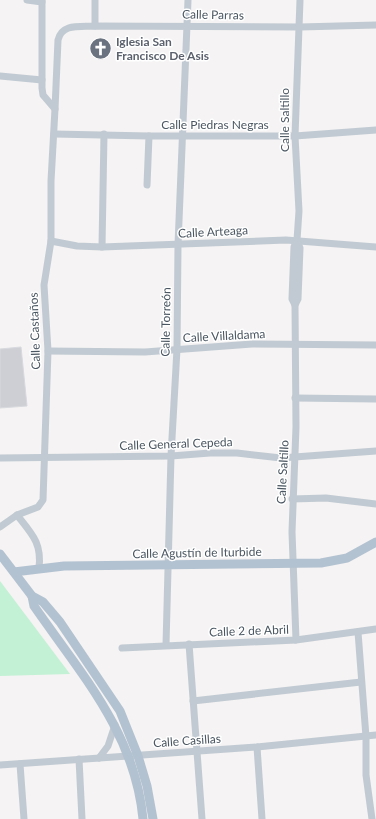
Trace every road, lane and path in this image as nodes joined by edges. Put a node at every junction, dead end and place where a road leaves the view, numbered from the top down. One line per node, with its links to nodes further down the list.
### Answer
1 (27, 0): 5 (street)
2 (96, 0): 7 (street)
3 (188, 0): 8 (street, Calle Torreón)
4 (300, 0): 9 (street, Calle Saltillo)
5 (42, 1): 12 (street)
6 (376, 25): 9 (street, Calle Parras)
7 (95, 26): 8 (street, Calle Parras); 10 (street, Calle Parras)
8 (187, 26): 9 (street, Calle Parras); 18 (street, Calle Torreón)
9 (300, 27): 19 (street, Calle Saltillo)
10 (58, 40): 13 (street, Calle Castaños)
11 (0, 76): 12 (street)
12 (42, 80): 13 (street)
13 (55, 110): 15 (street, Calle Castaños)
14 (376, 130): 19 (street, Calle Piedras Negras)
15 (54, 134): 16 (street, Calle Piedras Negras); 22 (street, Calle Castaños)
16 (104, 134): 17 (street, Calle Piedras Negras); 24 (street)
17 (149, 136): 18 (street, Calle Piedras Negras); 20 (street)
18 (182, 136): 19 (street, Calle Piedras Negras); 23 (street, Calle Torreón)
19 (294, 136): 21 (street, Calle Saltillo)
20 (147, 185)
21 (298, 240): 23 (street, Calle Arteaga); 25 (street, Calle Arteaga); 27 (street, Calle Saltillo)
22 (52, 241): 24 (street, Calle Arteaga); 29 (street, Calle Castaños)
23 (178, 245): 24 (street, Calle Arteaga); 28 (street, Calle Torreón)
24 (102, 247)
25 (376, 247)
26 (376, 344): 27 (street, Calle Villaldama)
27 (294, 345): 28 (street, Calle Villaldama); 30 (street, Calle Saltillo)
28 (177, 349): 29 (street, Calle Villaldama); 33 (street, Calle Torreón)
29 (48, 351): 35 (street, Calle Castaños)
30 (295, 398): 31 (street); 34 (street, Calle Saltillo)
31 (376, 399)
32 (376, 451): 34 (street, Calle General Cepeda)
33 (171, 456): 34 (street, Calle General Cepeda); 35 (street, Calle General Cepeda); 44 (street, Calle Torreón)
34 (294, 456): 37 (street, Calle Saltillo)
35 (44, 457): 36 (street, Calle General Cepeda); 39 (street, Calle Castaños)
36 (0, 458)
37 (292, 499): 38 (street); 43 (street, Calle Saltillo)
38 (376, 504)
39 (17, 516): 40 (street, Calle Castaños); 45 (street)
40 (0, 527)
41 (376, 542): 43 (main road, Calle Agustín de Iturbide)
42 (0, 554): 46 (main road)
43 (293, 564): 44 (main road, Calle Agustín de Iturbide); 50 (street, Calle Saltillo)
44 (169, 565): 45 (main road, Calle Agustín de Iturbide); 52 (street, Calle Torreón)
45 (38, 568): 46 (main road, Calle Agustín de Iturbide)
46 (14, 572): 47 (main road)
47 (32, 596): 56 (main road); 62 (main road)
48 (376, 629): 49 (street, Calle 2 de Abril)
49 (358, 632): 50 (street, Calle 2 de Abril); 54 (street)
50 (296, 640): 51 (street, Calle 2 de Abril)
51 (188, 644): 52 (street, Calle 2 de Abril); 55 (street)
52 (166, 645): 53 (street, Calle 2 de Abril)
53 (122, 648)
54 (361, 682): 55 (street); 58 (street)
55 (193, 701): 60 (street)
56 (115, 725): 61 (main road); 63 (street)
57 (376, 735): 58 (street, Calle Casillas)
58 (366, 737): 59 (street, Calle Casillas); 73 (street)
59 (257, 747): 60 (street, Calle Casillas); 72 (street)
60 (196, 751): 62 (street, Calle Casillas); 71 (street)
61 (128, 756): 62 (street, Calle Casillas); 63 (street, Calle Casillas); 69 (main road)
62 (138, 756): 70 (main road)
63 (99, 758): 64 (street, Calle Casillas)
64 (79, 760): 65 (street, Calle Casillas); 68 (street)
65 (20, 764): 66 (street, Calle Casillas); 67 (street)
66 (0, 765)
67 (24, 819)
68 (82, 819)
69 (143, 819)
70 (153, 819)
71 (202, 819)
72 (262, 819)
73 (372, 819)

